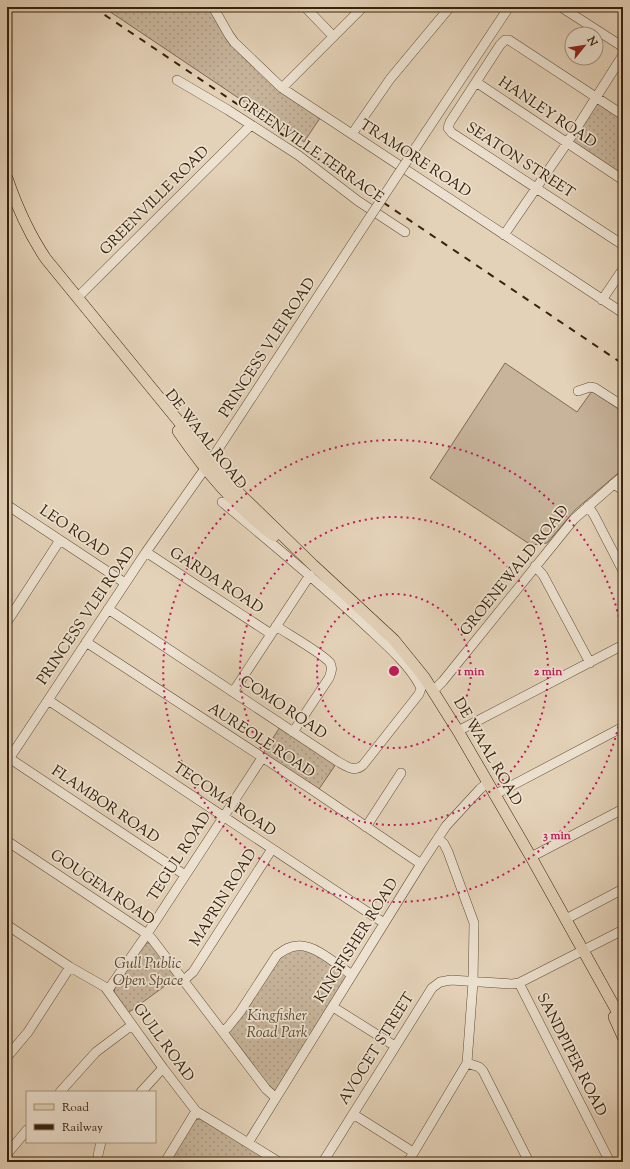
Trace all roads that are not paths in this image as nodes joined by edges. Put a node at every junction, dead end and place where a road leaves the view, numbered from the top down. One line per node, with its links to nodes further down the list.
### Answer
1 (213, 7): 12 (street, TRAMORE ROAD)
2 (305, 7): 7 (street)
3 (363, 7): 7 (street)
4 (450, 7): 16 (street)
5 (509, 7): 30 (street, PRINCESS VLEI ROAD, bridge)
6 (561, 7): 8 (street)
7 (333, 36): 12 (street)
8 (623, 48)
9 (623, 55): 13 (street)
10 (177, 80): 15 (street, GREENVILLE TERRACE)
11 (476, 82): 13 (street); 17 (street, HANLEY ROAD); 20 (street, SEATON STREET)
12 (282, 88): 16 (street, TRAMORE ROAD)
13 (596, 97): 14 (street); 17 (street)
14 (623, 115)
15 (251, 125): 21 (street, GREENVILLE TERRACE); 25 (street, GREENVILLE ROAD)
16 (352, 134): 22 (street, TRAMORE ROAD)
17 (567, 143): 19 (street, HANLEY ROAD); 20 (street)
18 (7, 178): 25 (main road, DE WAAL ROAD)
19 (623, 180)
20 (536, 188): 22 (street); 23 (street, SEATON STREET)
21 (404, 232)
22 (504, 234): 26 (street, TRAMORE ROAD)
23 (623, 245)
24 (623, 270): 26 (street)
25 (77, 298): 30 (main road, DE WAAL ROAD)
26 (602, 300): 27 (street, TRAMORE ROAD)
27 (623, 313)
28 (578, 391): 29 (street)
29 (623, 406)
30 (208, 464): 38 (street, PRINCESS VLEI ROAD); 40 (main road, DE WAAL ROAD)
31 (623, 476): 32 (street, GROENEWALD ROAD)
32 (613, 484): 33 (street); 36 (street, GROENEWALD ROAD)
33 (623, 490)
34 (222, 502): 40 (street)
35 (7, 505): 37 (street, LEO ROAD)
36 (588, 506): 39 (street, GROENEWALD ROAD); 41 (street)
37 (60, 540): 42 (street, LEO ROAD); 44 (street)
38 (146, 552): 42 (street, PRINCESS VLEI ROAD); 45 (street, GARDA ROAD)
39 (535, 566): 48 (street); 49 (street, GROENEWALD ROAD)
40 (311, 570): 45 (street); 49 (main road, DE WAAL ROAD); 54 (street, COMO ROAD)
41 (623, 571)
42 (125, 583): 43 (street, PRINCESS VLEI ROAD)
43 (108, 609): 46 (street, PRINCESS VLEI ROAD); 50 (street, COMO ROAD)
44 (7, 622)
45 (273, 630): 50 (street); 54 (street, GARDA ROAD)
46 (86, 642): 51 (street, PRINCESS VLEI ROAD); 55 (street, AUREOLE ROAD)
47 (623, 645): 48 (street)
48 (590, 663): 53 (street)
49 (434, 691): 53 (main road, DE WAAL ROAD)
50 (232, 692): 54 (street, COMO ROAD)
51 (48, 700): 56 (street, PRINCESS VLEI ROAD); 61 (street, TECOMA ROAD)
52 (623, 727): 59 (street)
53 (458, 731): 58 (main road, DE WAAL ROAD)
54 (293, 732)
55 (262, 758): 61 (street, TEGUL ROAD); 62 (street, AUREOLE ROAD)
56 (8, 760): 68 (street, FLAMBOR ROAD)
57 (401, 773): 62 (street)
58 (487, 783): 59 (main road, DE WAAL ROAD); 63 (street, KINGFISHER ROAD)
59 (494, 794): 66 (main road, DE WAAL ROAD)
60 (623, 809): 66 (street)
61 (223, 817): 65 (street, TECOMA ROAD); 68 (street, TEGUL ROAD)
62 (366, 827): 67 (street, AUREOLE ROAD)
63 (438, 838): 67 (street, KINGFISHER ROAD); 80 (street)
64 (7, 841): 74 (street, GOUGEM ROAD)
65 (272, 849): 71 (street, TECOMA ROAD); 78 (street, MAPRIN ROAD)
66 (531, 857): 70 (main road, DE WAAL ROAD)
67 (421, 864): 71 (street, KINGFISHER ROAD)
68 (185, 875): 74 (street, TEGUL ROAD)
69 (623, 889): 70 (street)
70 (566, 918): 75 (main road, DE WAAL ROAD)
71 (384, 923): 77 (street, KINGFISHER ROAD)
72 (9, 930): 76 (street, GULL ROAD)
73 (623, 930): 75 (street)
74 (147, 934): 78 (street, GOUGEM ROAD); 82 (street, TEGUL ROAD)
75 (583, 951): 79 (main road, DE WAAL ROAD); 81 (street)
76 (70, 967): 82 (street, GULL ROAD); 89 (street)
77 (352, 975): 83 (street, KINGFISHER ROAD); 86 (street)
78 (184, 980): 86 (street, GOUGEM ROAD)
79 (599, 980): 84 (main road, DE WAAL ROAD); 87 (main road, DE WAAL ROAD)
80 (473, 982): 81 (street, AVOCET STREET); 88 (street, AVOCET STREET); 90 (street)
81 (519, 983): 108 (street, SANDPIPER ROAD)
82 (108, 990): 85 (street, GULL ROAD)
83 (333, 1007): 88 (street); 94 (street, KINGFISHER ROAD)
84 (623, 1022)
85 (132, 1025): 91 (street, GULL ROAD); 92 (street)
86 (223, 1032): 94 (street, GOUGEM ROAD)
87 (623, 1037)
88 (395, 1046): 96 (street, AVOCET STREET)
89 (7, 1057)
90 (467, 1063): 100 (street); 107 (street)
91 (163, 1068): 93 (street); 95 (street, GULL ROAD)
92 (61, 1091)
93 (142, 1091)
94 (276, 1098): 99 (street, KINGFISHER ROAD)
95 (196, 1111): 99 (street, GULL ROAD); 103 (street)
96 (353, 1114): 100 (street); 105 (street, AVOCET STREET)
97 (26, 1131): 101 (street)
98 (101, 1143): 102 (street)
99 (248, 1143): 104 (street, GULL ROAD)
100 (413, 1152): 106 (street)
101 (7, 1154)
102 (98, 1154)
103 (165, 1162)
104 (279, 1162)
105 (323, 1162)
106 (408, 1162)
107 (529, 1162)
108 (610, 1162)

